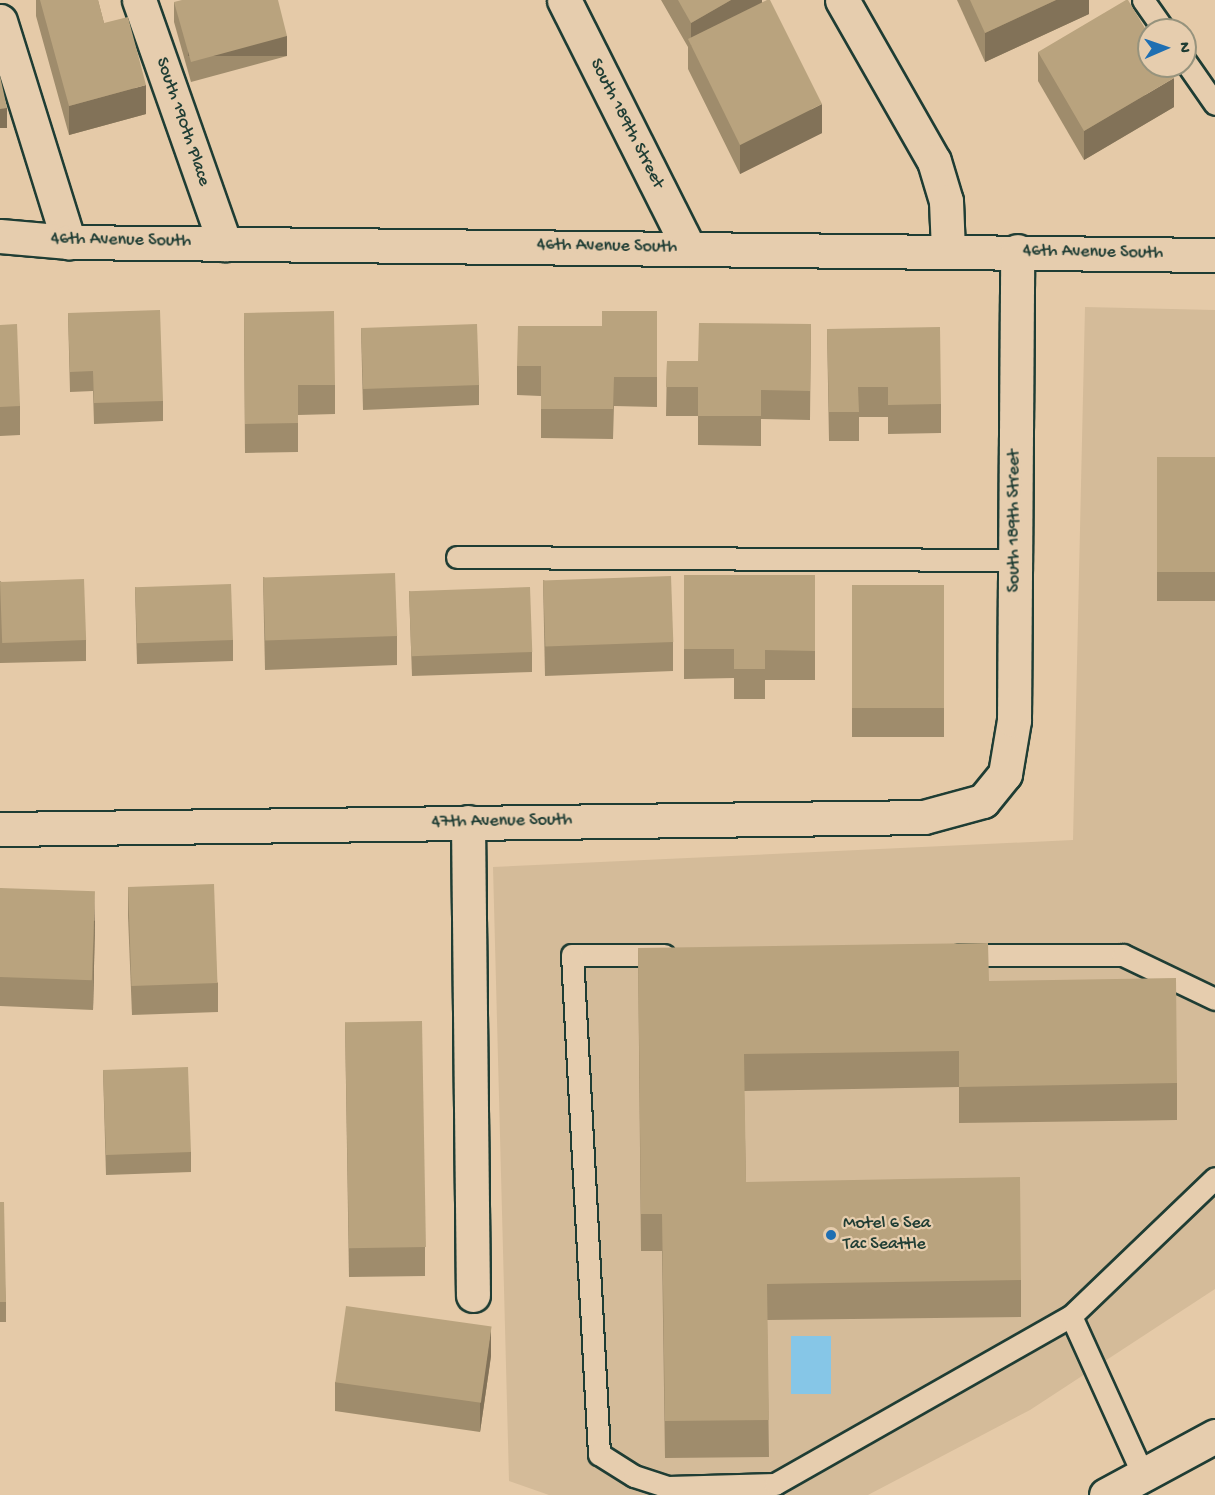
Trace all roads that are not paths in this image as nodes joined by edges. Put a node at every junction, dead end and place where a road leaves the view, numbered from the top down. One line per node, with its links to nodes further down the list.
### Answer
1 (139, 0): 11 (street, South 190th Place)
2 (564, 0): 12 (street, South 189th Street)
3 (842, 0): 13 (street)
4 (1143, 0): 5 (lane)
5 (1156, 18)
6 (0, 21): 10 (street)
7 (1197, 78): 8 (lane)
8 (1215, 104)
9 (0, 236): 10 (street, 46th Avenue South)
10 (69, 242): 11 (street, 46th Avenue South)
11 (225, 244): 12 (street, 46th Avenue South)
12 (689, 248): 13 (street, 46th Avenue South)
13 (948, 251): 14 (street, 46th Avenue South)
14 (1017, 251): 15 (street, 46th Avenue South); 17 (street, South 189th Street)
15 (1215, 255)
16 (457, 557): 17 (lane)
17 (1015, 560): 18 (street, South 189th Street)
18 (998, 789): 19 (street, 47th Avenue South)
19 (468, 822): 20 (street, 47th Avenue South); 25 (street)
20 (0, 829)
21 (692, 955): 26 (lane)
22 (943, 955): 23 (lane)
23 (1215, 999)
24 (1215, 1178): 26 (lane)
25 (473, 1295)
26 (1071, 1316): 28 (lane)
27 (1215, 1436): 28 (street)
28 (1143, 1475): 29 (street)
29 (1106, 1495)

